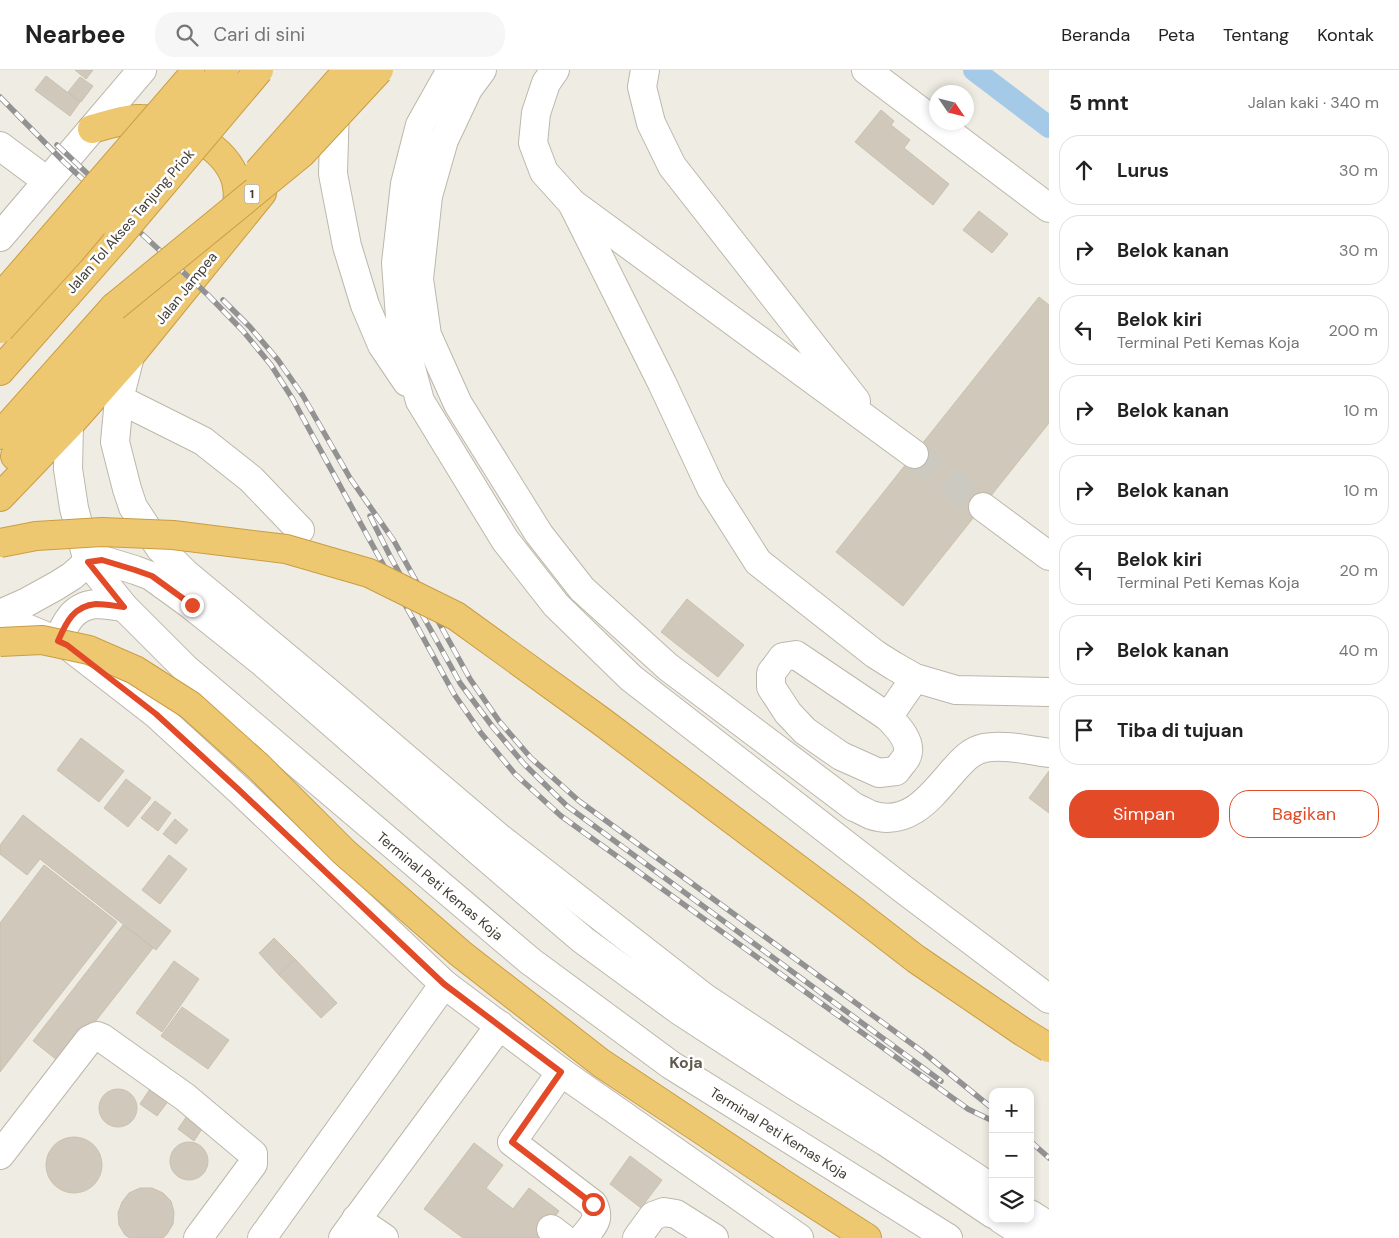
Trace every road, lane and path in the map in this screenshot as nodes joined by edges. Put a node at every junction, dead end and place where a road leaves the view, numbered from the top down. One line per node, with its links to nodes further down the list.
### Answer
1 (142, 70): 14 (street)
2 (197, 70): 21 (highway, bridge)
3 (224, 70): 22 (highway, bridge)
4 (259, 70): 24 (highway, Jalan Tol Akses Tanjung Priok, bridge)
5 (348, 70): 31 (highway, Jalan Jampea, bridge)
6 (362, 70): 13 (highway, Jalan Jampea)
7 (379, 70): 29 (highway, 1, bridge)
8 (451, 70): 26 (street)
9 (482, 70): 45 (street)
10 (555, 70): 17 (street)
11 (645, 70): 28 (street)
12 (866, 70): 18 (street)
13 (335, 101): 19 (highway, Jalan Jampea); 26 (street)
14 (92, 129): 16 (street); 19 (highway)
15 (0, 146): 16 (street)
16 (47, 181): 20 (street)
17 (572, 203): 28 (street); 42 (street)
18 (1049, 208)
19 (229, 235): 23 (highway, Jalan Jampea)
20 (0, 237)
21 (0, 298)
22 (0, 329)
23 (130, 356): 25 (street); 27 (highway, Jalan Jampea)
24 (0, 371)
25 (119, 399): 34 (street); 46 (street)
26 (420, 401): 48 (street)
27 (69, 425): 32 (highway, Jalan Jampea); 37 (street, Terminal Peti Kemas Koja)
28 (877, 428): 30 (street)
29 (0, 435)
30 (914, 454)
31 (0, 472)
32 (0, 497)
33 (983, 507): 36 (street)
34 (300, 530)
35 (0, 543): 50 (highway, bridge)
36 (1049, 556)
37 (88, 562): 38 (street, Terminal Peti Kemas Koja); 39 (street); 46 (street)
38 (124, 607): 40 (street); 68 (street, Terminal Peti Kemas Koja)
39 (0, 616): 40 (street)
40 (58, 641): 47 (street)
41 (0, 642): 67 (highway, bridge)
42 (916, 678): 43 (street); 44 (street)
43 (1049, 692)
44 (888, 716): 44 (street)
45 (1049, 753)
46 (489, 845): 52 (street)
47 (444, 984): 49 (street); 61 (street)
48 (1049, 999)
49 (500, 1025): 51 (street); 59 (street)
50 (1049, 1048)
51 (561, 1072): 63 (street); 66 (street)
52 (870, 1120): 54 (street); 55 (street)
53 (0, 1155): 60 (street)
54 (989, 1187)
55 (989, 1211)
56 (1034, 1217): 58 (street)
57 (1007, 1223): 69 (street)
58 (1049, 1226)
59 (349, 1229): 62 (street)
60 (198, 1238)
61 (262, 1238)
62 (384, 1238)
63 (583, 1238)
64 (637, 1238): 65 (street)
65 (714, 1238)
66 (799, 1238)
67 (867, 1238)
68 (948, 1238)
69 (1030, 1238)

